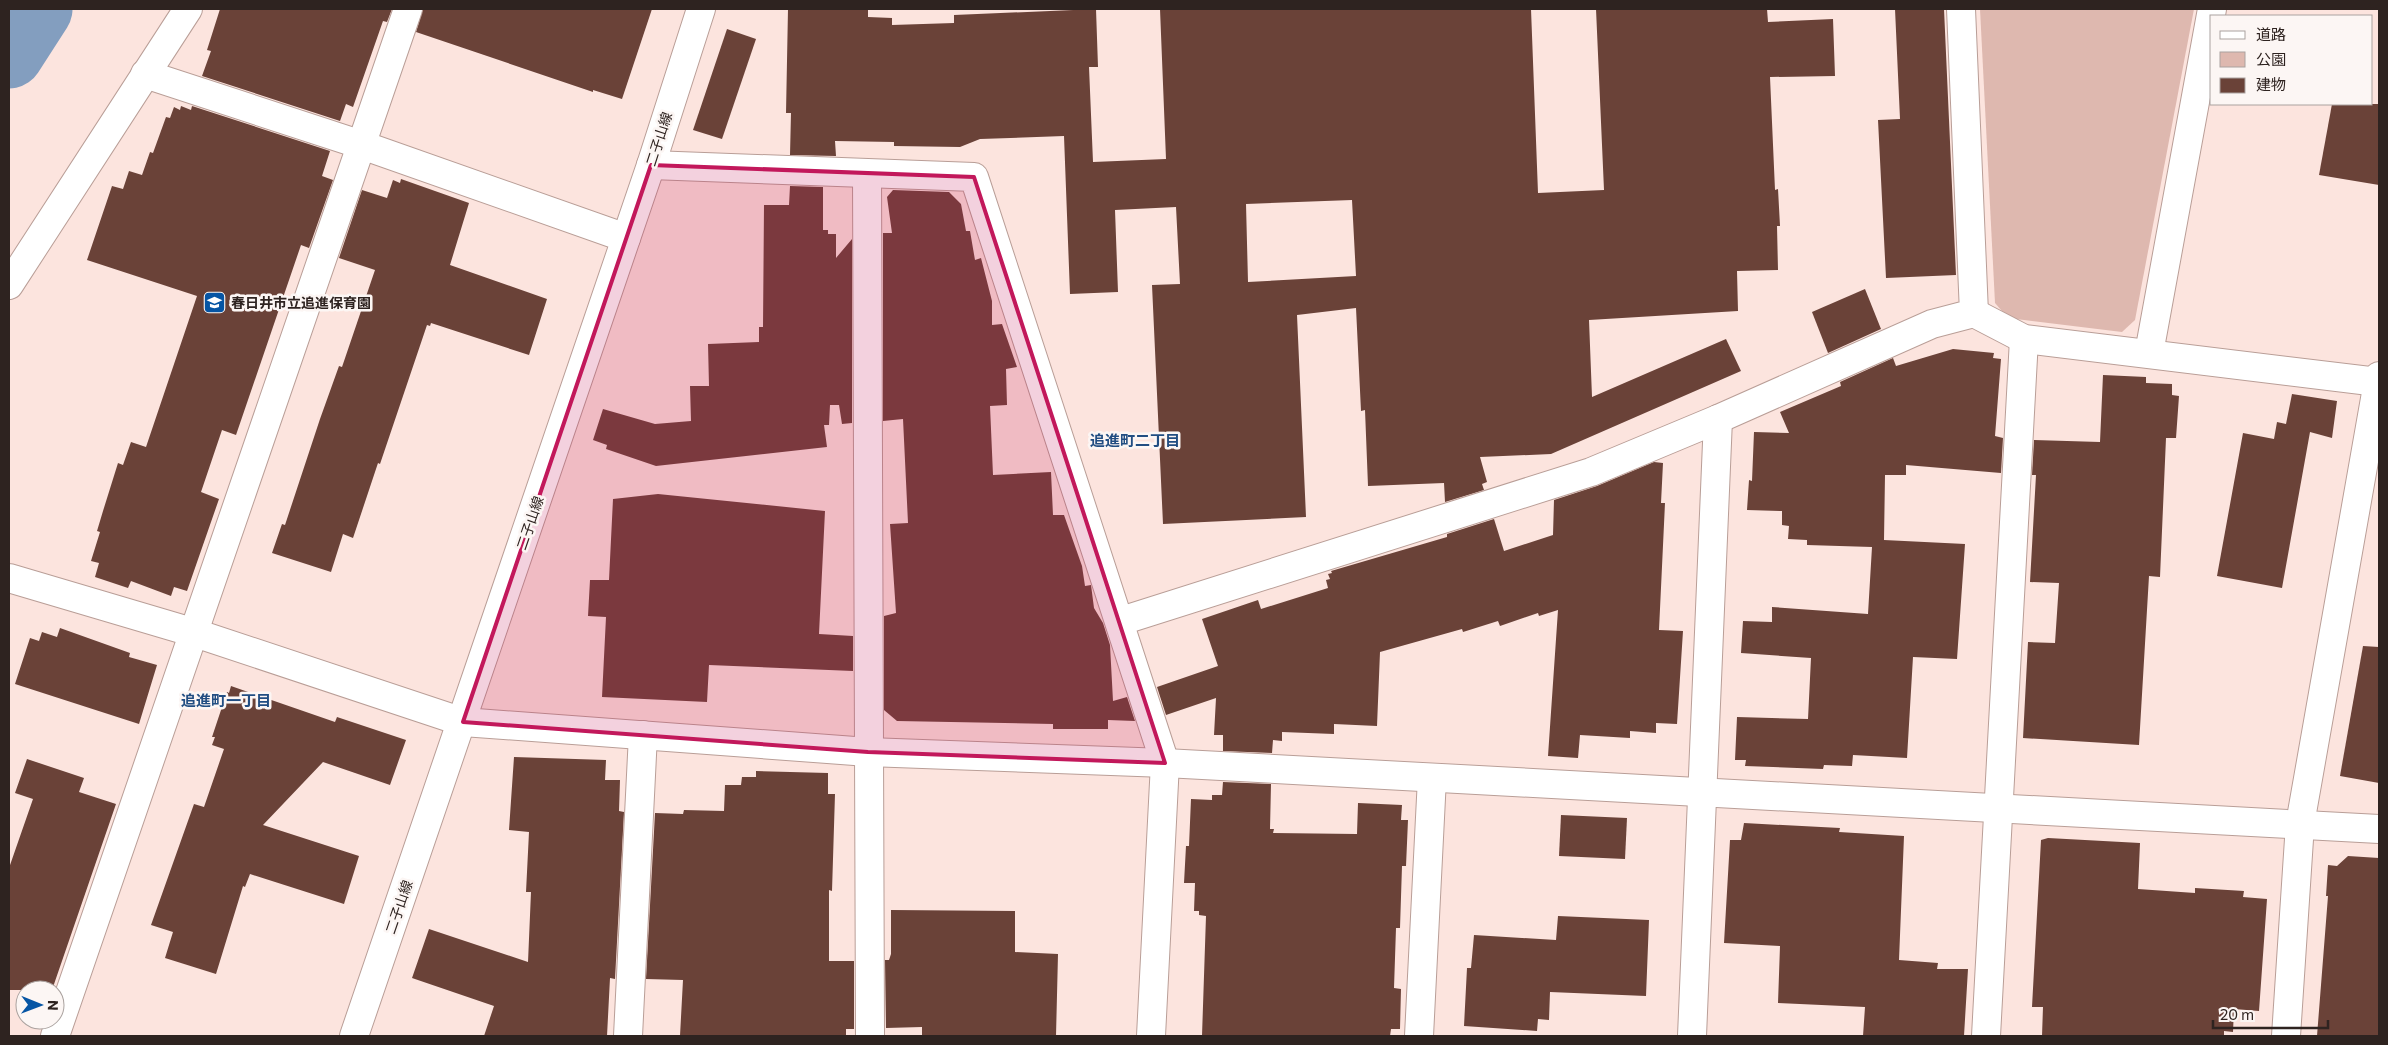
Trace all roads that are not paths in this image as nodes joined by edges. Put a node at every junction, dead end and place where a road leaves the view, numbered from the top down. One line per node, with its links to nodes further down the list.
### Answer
1 (188, 9): 6 (street)
2 (408, 9): 7 (street)
3 (701, 9): 8 (street, 二子山線)
4 (1961, 9): 12 (street)
5 (2210, 20): 14 (street)
6 (145, 74): 7 (street); 11 (street)
7 (362, 145): 10 (street); 19 (street)
8 (651, 165): 9 (street); 10 (street, 二子山線)
9 (867, 174): 18 (street); 22 (street)
10 (626, 238): 20 (street, 二子山線)
11 (9, 285)
12 (1974, 313): 13 (street); 16 (street)
13 (2024, 339): 14 (street); 26 (street)
14 (2149, 353): 15 (street)
15 (2379, 379): 27 (street)
16 (1718, 419): 18 (street); 25 (street)
17 (9, 578): 19 (street)
18 (1121, 621): 23 (street)
19 (195, 633): 20 (street); 29 (street)
20 (463, 722): 21 (street); 30 (street, 二子山線)
21 (643, 735): 22 (street); 31 (street)
22 (868, 752): 23 (street); 32 (street)
23 (1165, 763): 24 (street); 33 (street)
24 (1432, 778): 25 (street); 34 (street)
25 (1702, 793): 26 (street); 35 (street)
26 (2000, 809): 27 (street); 36 (street)
27 (2300, 824): 28 (street); 37 (street)
28 (2379, 829)
29 (55, 1036)
30 (354, 1036)
31 (628, 1036)
32 (870, 1036)
33 (1151, 1036)
34 (1418, 1036)
35 (1692, 1036)
36 (1986, 1036)
37 (2286, 1036)

